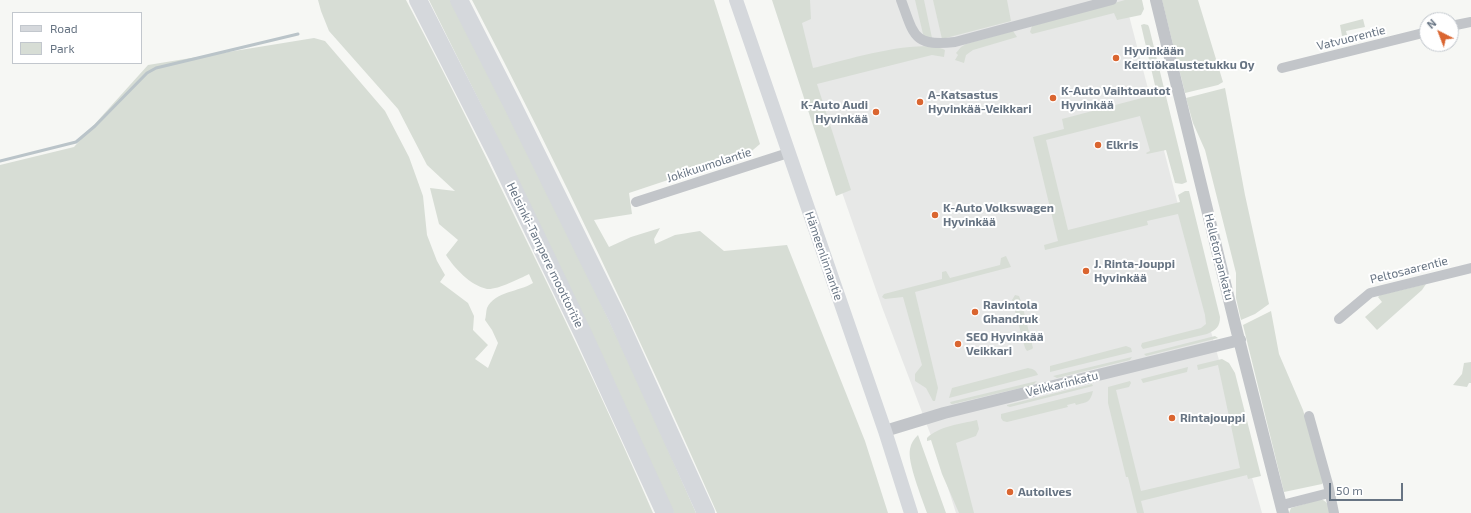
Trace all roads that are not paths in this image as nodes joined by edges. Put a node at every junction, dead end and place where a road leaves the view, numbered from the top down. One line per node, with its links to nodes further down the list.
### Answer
1 (418, 0): 20 (highway, Helsinki-Tampere moottoritie)
2 (459, 0): 21 (highway)
3 (736, 0): 11 (main road, Hämeenlinnantie)
4 (901, 0): 5 (street)
5 (1112, 0)
6 (1156, 0): 15 (street, Helletorpankatu)
7 (1471, 22): 8 (street)
8 (1459, 24)
9 (1419, 34): 10 (street, Vatvuorentie)
10 (1282, 68)
11 (788, 153): 12 (street, Jokikuumolantie); 17 (main road, Hämeenlinnantie)
12 (636, 202)
13 (1471, 268): 14 (street, Peltosaarentie)
14 (1339, 319)
15 (1240, 340): 17 (street, Veikkarinkatu); 19 (street, Helletorpankatu)
16 (1309, 416): 18 (street)
17 (885, 431): 22 (main road, Hämeenlinnantie)
18 (1329, 492): 19 (street); 23 (street)
19 (1282, 509)
20 (665, 513)
21 (706, 513)
22 (911, 513)
23 (1334, 513)

